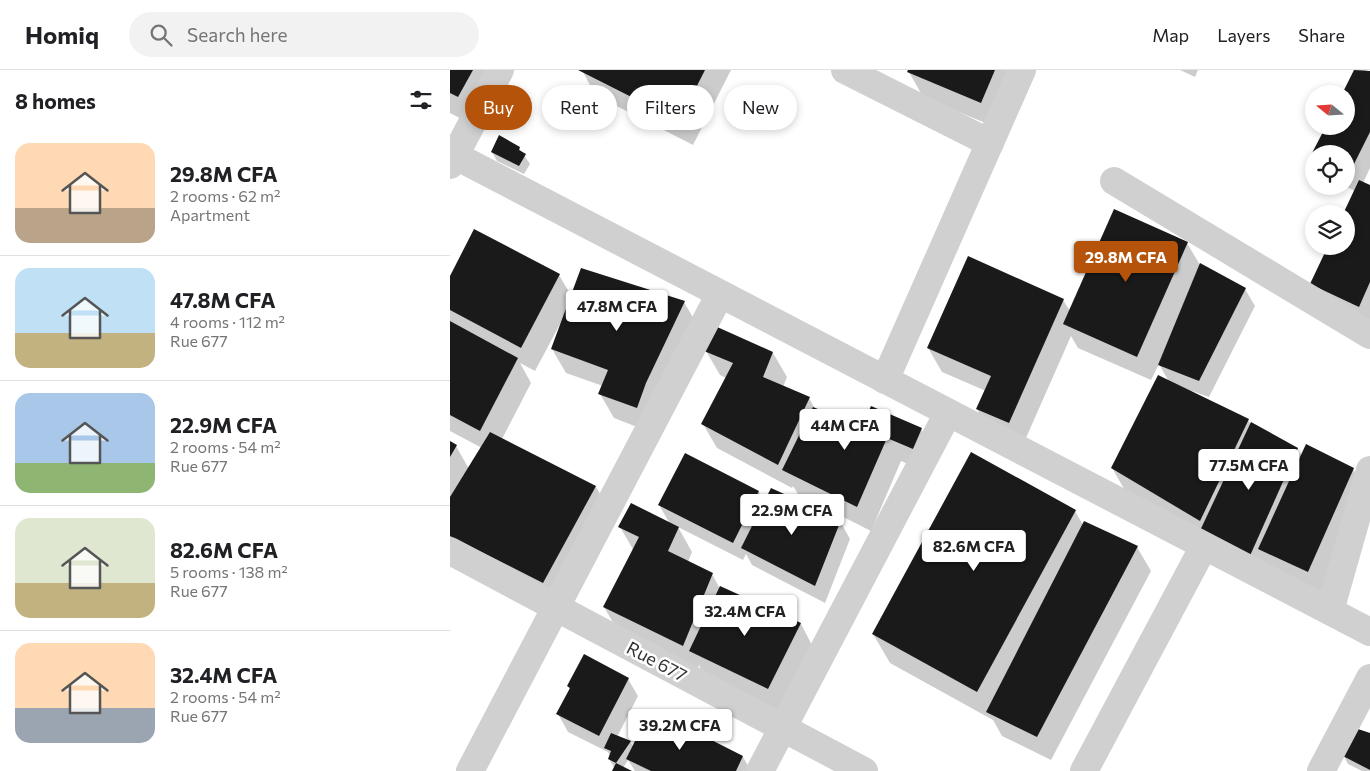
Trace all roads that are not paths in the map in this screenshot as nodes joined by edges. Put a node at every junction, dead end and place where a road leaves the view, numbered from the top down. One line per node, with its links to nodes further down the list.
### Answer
1 (500, 70): 5 (street)
2 (846, 70): 4 (street)
3 (1022, 70): 4 (street)
4 (990, 143): 9 (street)
5 (452, 158): 7 (street)
6 (1114, 181): 8 (street)
7 (720, 294): 9 (street); 14 (street)
8 (1370, 335)
9 (886, 380): 10 (street)
10 (948, 413): 12 (street); 18 (street)
11 (1370, 470): 15 (street)
12 (1204, 546): 15 (street); 22 (street)
13 (450, 551): 14 (street, Rue 677)
14 (556, 607): 18 (street, Rue 677); 19 (street)
15 (1330, 611): 16 (street)
16 (1370, 632)
17 (1370, 678): 23 (street)
18 (783, 728): 20 (street); 21 (street, Rue 677)
19 (470, 771)
20 (760, 771)
21 (864, 771)
22 (1084, 771)
23 (1321, 771)

